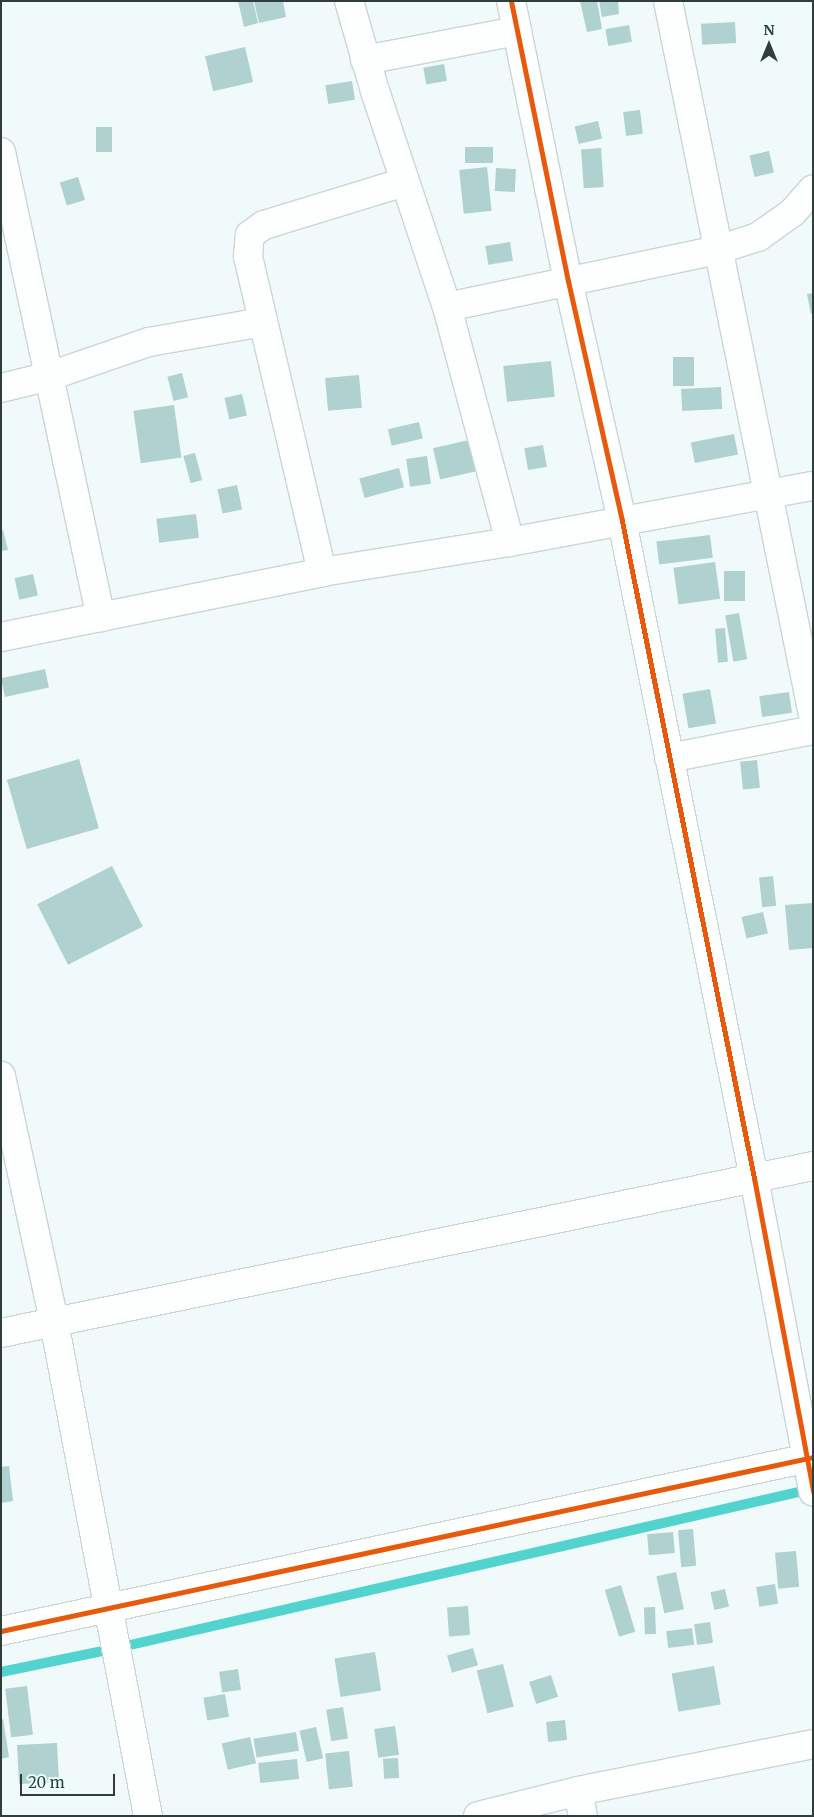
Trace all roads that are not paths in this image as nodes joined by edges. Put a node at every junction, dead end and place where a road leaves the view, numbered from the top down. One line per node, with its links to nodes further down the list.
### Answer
1 (350, 1): 5 (street)
2 (511, 1): 4 (street)
3 (668, 1): 9 (street)
4 (517, 31): 5 (street); 10 (street)
5 (365, 60): 7 (street)
6 (1, 152): 13 (street)
7 (405, 182): 11 (street); 12 (street)
8 (813, 189): 9 (street)
9 (717, 250): 10 (street); 16 (street)
10 (568, 281): 11 (street); 17 (street)
11 (447, 307): 18 (street)
12 (263, 322): 13 (street); 19 (street)
13 (50, 376): 14 (street); 20 (street)
14 (1, 388)
15 (813, 486): 16 (street)
16 (768, 496): 17 (street); 22 (street)
17 (622, 521): 18 (street); 24 (street)
18 (510, 542): 19 (street)
19 (322, 572): 20 (street)
20 (101, 617): 21 (street)
21 (1, 637)
22 (813, 715)
23 (813, 730): 24 (street)
24 (669, 758): 28 (street)
25 (1, 1076): 27 (street)
26 (813, 1166): 28 (street)
27 (12, 1176): 29 (street)
28 (754, 1178): 29 (street); 31 (street)
29 (54, 1322): 30 (street); 33 (street)
30 (1, 1333)
31 (810, 1458): 32 (street); 33 (street)
32 (813, 1491)
33 (108, 1607): 34 (street); 37 (street)
34 (1, 1630)
35 (813, 1744): 36 (street)
36 (581, 1804): 38 (street)
37 (148, 1816)
38 (478, 1816)

